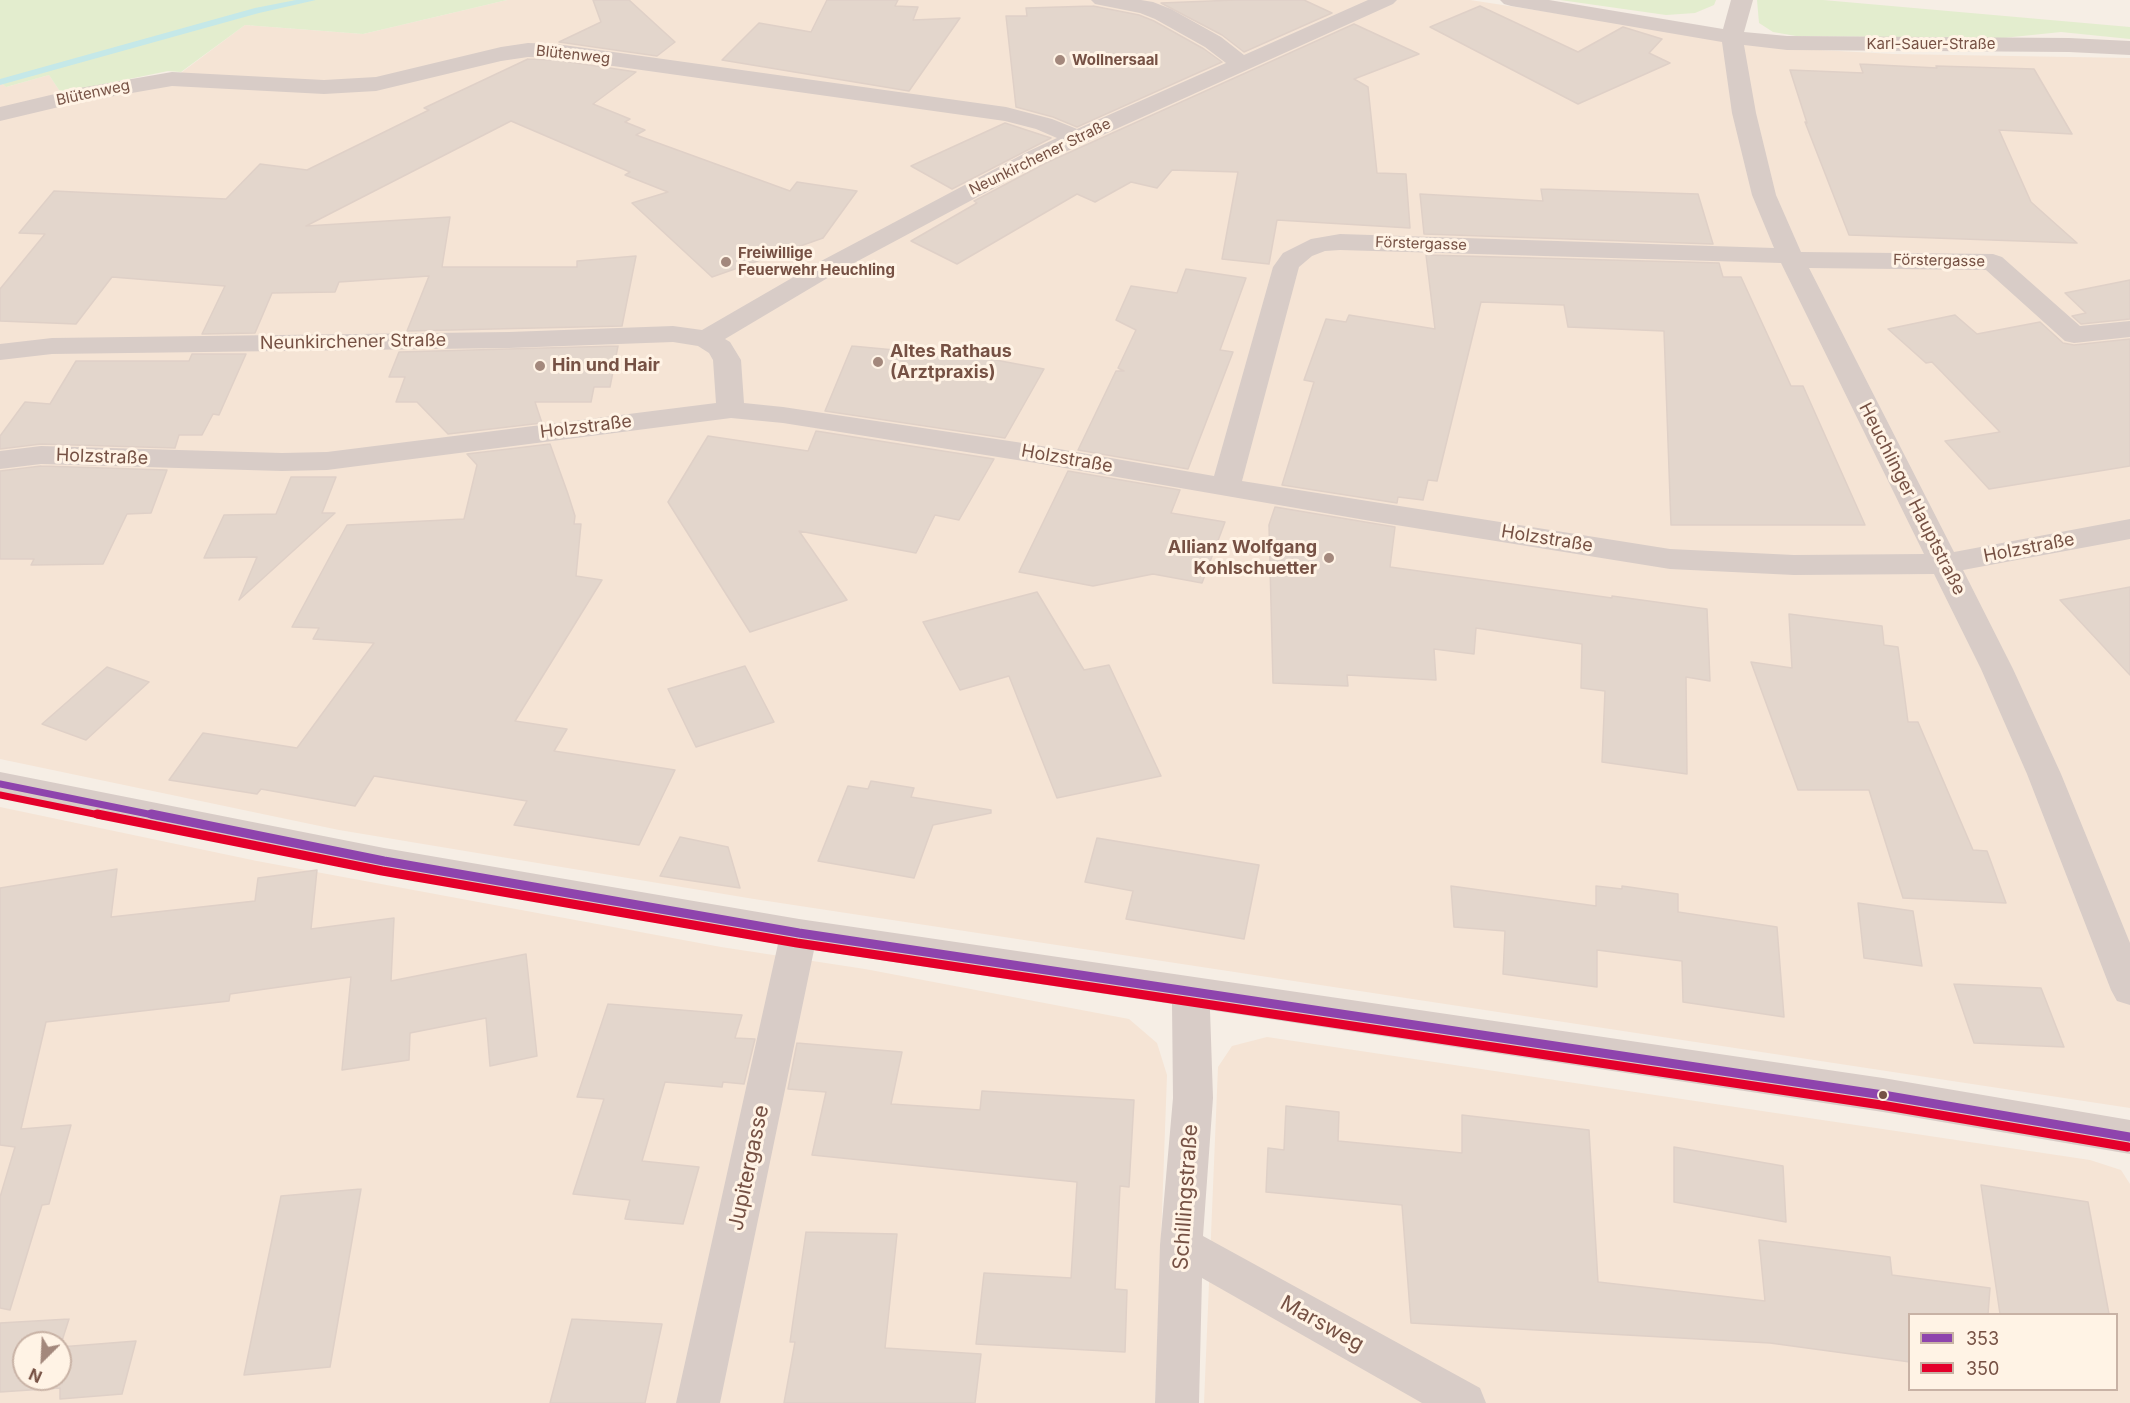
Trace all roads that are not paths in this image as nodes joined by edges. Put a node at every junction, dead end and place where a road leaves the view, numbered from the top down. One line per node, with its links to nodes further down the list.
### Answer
1 (1102, 0): 7 (street)
2 (1386, 0): 7 (street, Neunkirchener Straße)
3 (1511, 0): 5 (street)
4 (1742, 0): 5 (street, Heuchlinger Hauptstraße)
5 (1732, 37): 6 (street, Karl-Sauer-Straße); 10 (street, Heuchlinger Hauptstraße)
6 (2130, 48)
7 (1241, 64): 9 (street, Neunkirchener Straße)
8 (0, 114): 9 (street, Blütenweg)
9 (1075, 137): 12 (street, Neunkirchener Straße)
10 (1792, 258): 11 (street, Förstergasse); 16 (street, Förstergasse); 18 (street, Heuchlinger Hauptstraße)
11 (2130, 329)
12 (706, 339): 13 (street, Neunkirchener Straße); 14 (street)
13 (0, 352)
14 (730, 410): 15 (street, Holzstraße); 16 (street, Holzstraße)
15 (0, 460)
16 (1226, 486): 18 (street, Holzstraße)
17 (2130, 529): 18 (street, Holzstraße)
18 (1944, 564): 22 (street, Heuchlinger Hauptstraße)
19 (0, 784): 20 (street)
20 (800, 933): 21 (street); 25 (street, Jupitergasse)
21 (1191, 990): 23 (street); 24 (street, Schillingstraße)
22 (2130, 990)
23 (2130, 1137)
24 (1181, 1245): 26 (street, Schillingstraße); 27 (street, Marsweg)
25 (698, 1403)
26 (1177, 1403)
27 (1464, 1403)

